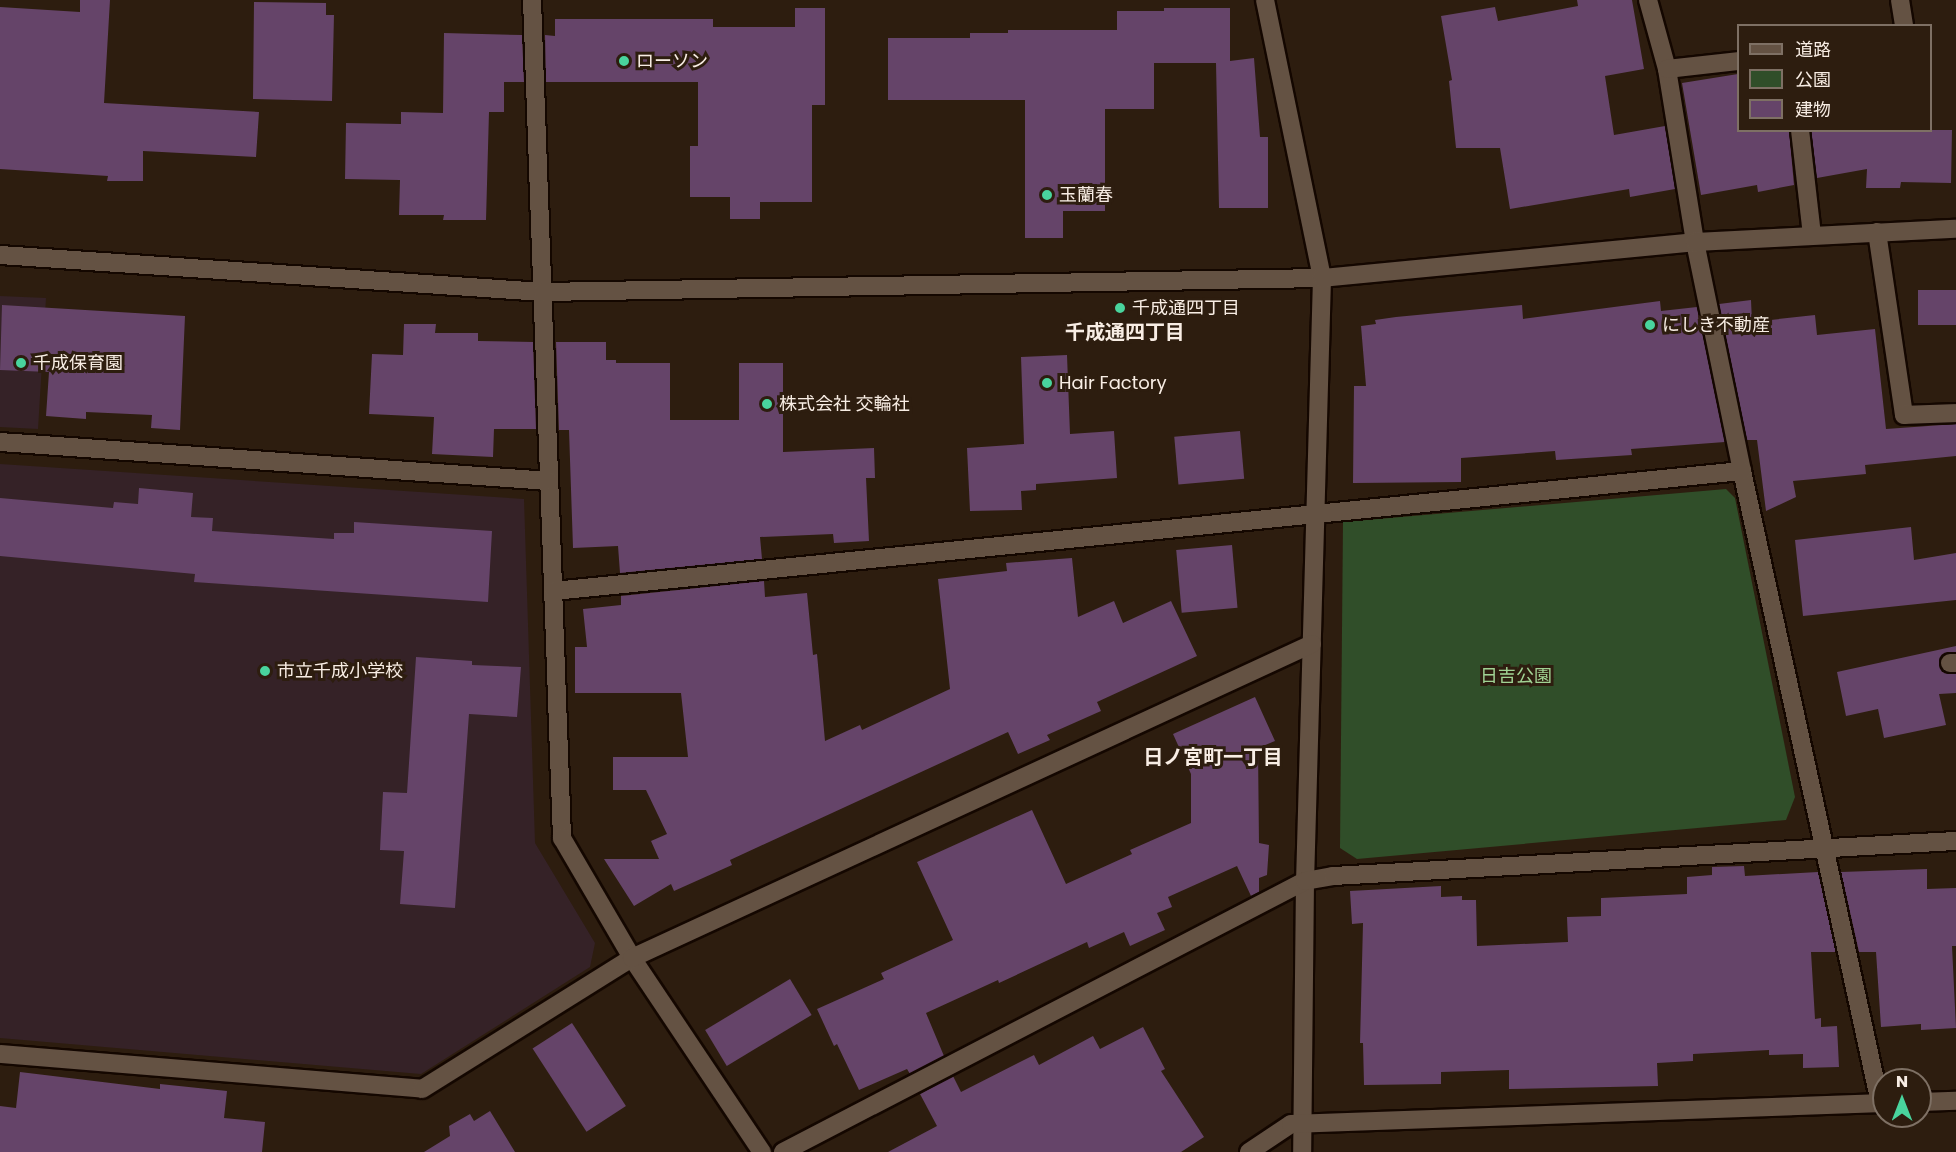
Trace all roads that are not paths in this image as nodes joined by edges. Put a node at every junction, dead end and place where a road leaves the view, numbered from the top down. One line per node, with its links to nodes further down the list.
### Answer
1 (532, 0): 15 (street)
2 (1265, 0): 14 (street)
3 (1648, 0): 7 (street)
4 (1900, 0): 5 (street)
5 (1904, 24)
6 (1737, 61): 7 (street)
7 (1667, 69): 12 (street)
8 (1800, 132): 11 (street)
9 (1956, 229): 10 (street)
10 (1877, 232): 11 (street); 16 (street)
11 (1812, 235): 12 (street)
12 (1695, 242): 14 (street); 18 (street)
13 (0, 255): 15 (street)
14 (1322, 278): 15 (street); 20 (street)
15 (543, 292): 19 (street)
16 (1956, 413)
17 (0, 442): 19 (street)
18 (1742, 471): 20 (street); 24 (street)
19 (549, 481): 21 (street)
20 (1315, 515): 21 (street); 22 (street)
21 (554, 591): 26 (street)
22 (1312, 644): 25 (street); 26 (street)
23 (1956, 841): 24 (street)
24 (1823, 847): 25 (street); 28 (street)
25 (1305, 881): 32 (street); 34 (street)
26 (632, 958): 27 (street); 33 (street)
27 (0, 1054)
28 (1874, 1068)
29 (1956, 1101): 30 (street)
30 (1932, 1102)
31 (1872, 1103): 32 (street)
32 (1303, 1124): 35 (street); 36 (street)
33 (762, 1152)
34 (783, 1152)
35 (1249, 1152)
36 (1302, 1152)

